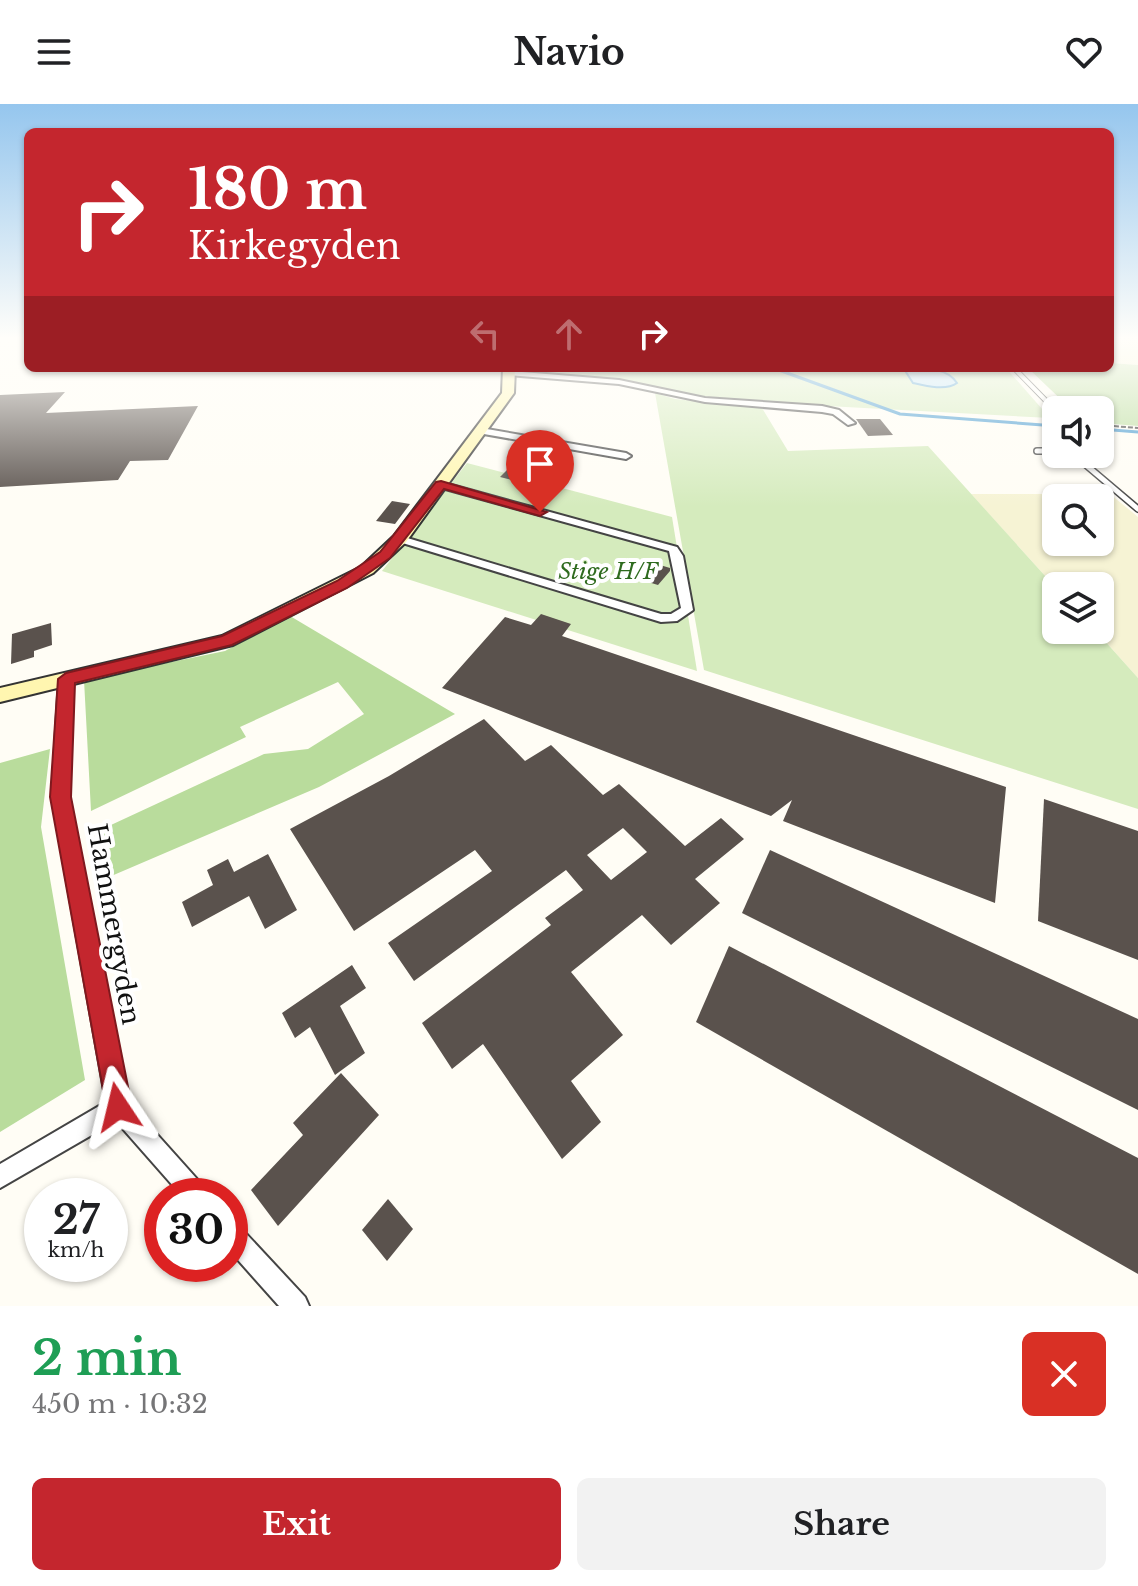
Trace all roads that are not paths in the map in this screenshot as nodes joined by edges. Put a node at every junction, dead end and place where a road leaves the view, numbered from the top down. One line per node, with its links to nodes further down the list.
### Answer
1 (507, 394): 4 (street)
2 (677, 394): 3 (street)
3 (851, 423)
4 (481, 431): 7 (street); 9 (street)
5 (1037, 451): 6 (lane)
6 (1042, 451)
7 (626, 456)
8 (1090, 468): 10 (lane)
9 (441, 485): 11 (street); 11 (street)
10 (1138, 509)
11 (400, 539): 12 (street)
12 (66, 679): 13 (street); 14 (street, Hammergyden)
13 (0, 695)
14 (118, 1107): 15 (street); 16 (street)
15 (0, 1177)
16 (181, 1178)
17 (248, 1253): 18 (street)
18 (296, 1306)

